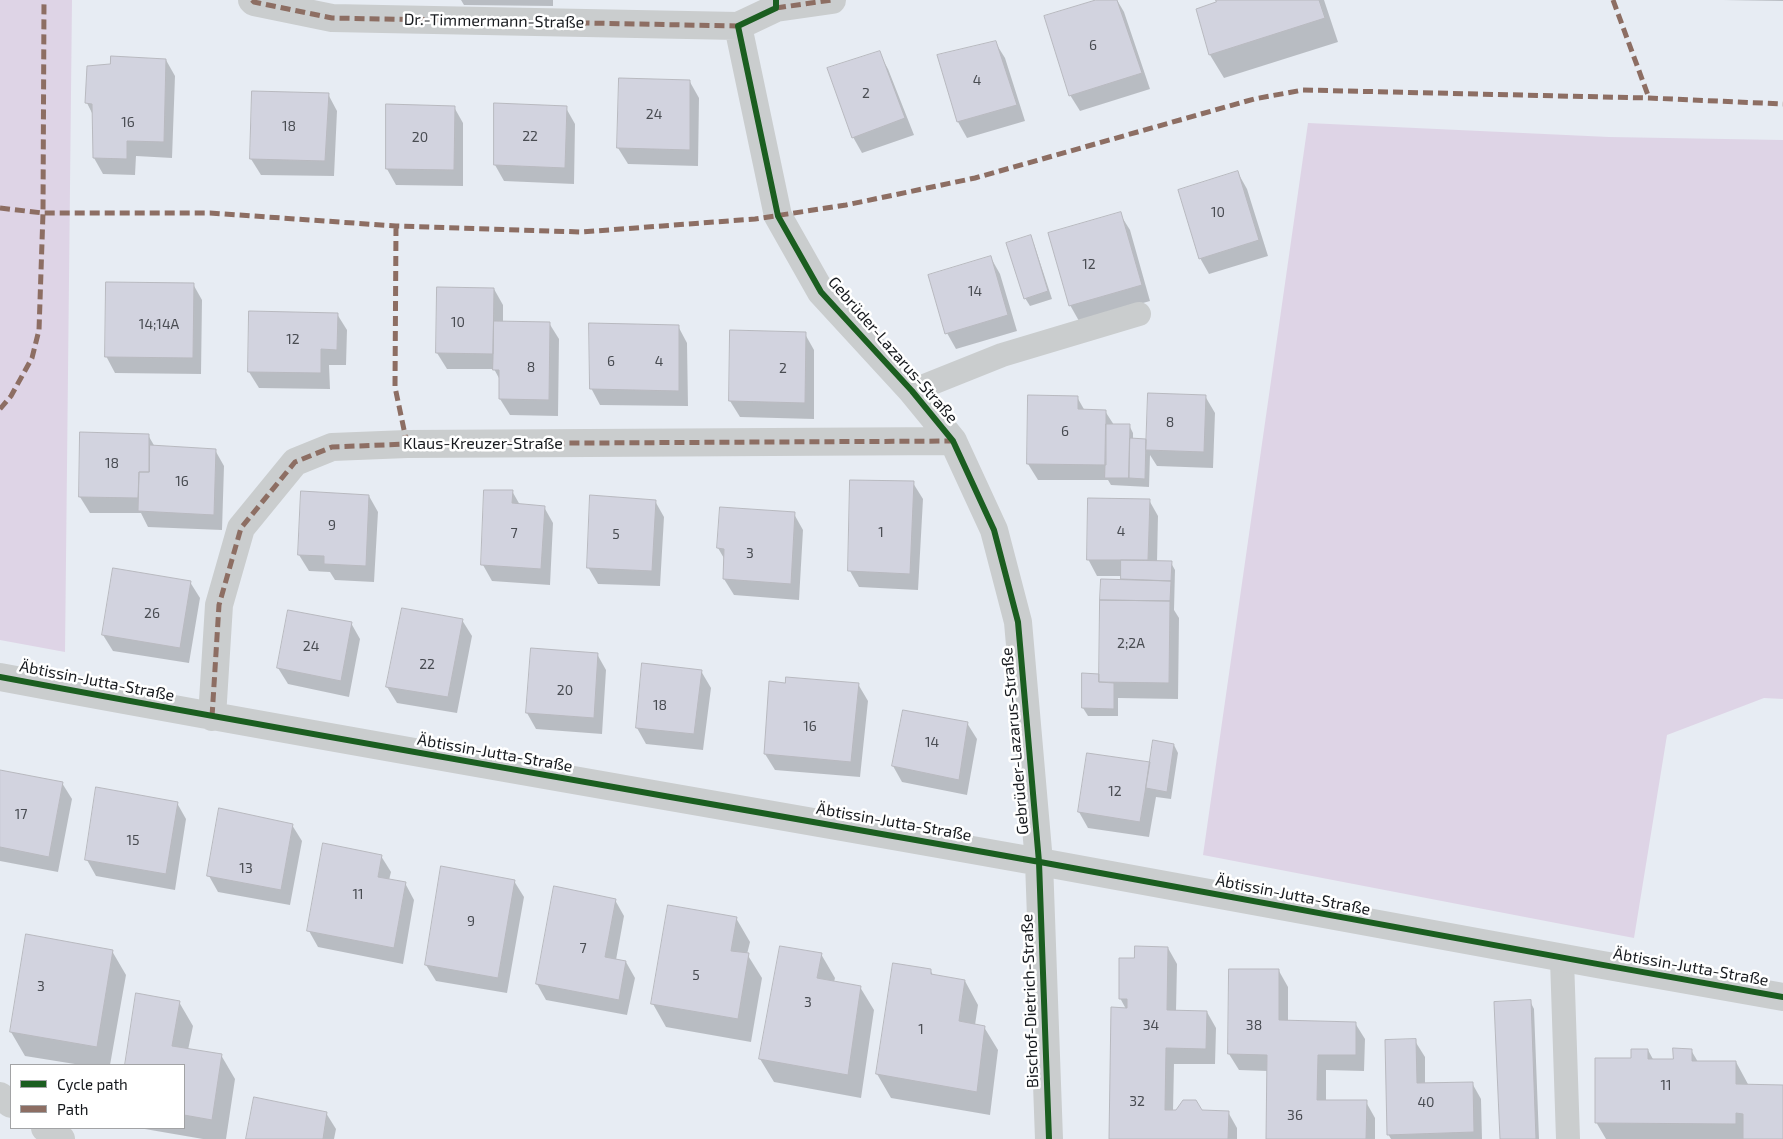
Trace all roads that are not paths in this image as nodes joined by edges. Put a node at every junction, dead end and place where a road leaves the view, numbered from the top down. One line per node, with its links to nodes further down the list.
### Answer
1 (252, 0): 4 (street, Dr.-Timmermann-Straße)
2 (832, 0): 3 (street)
3 (776, 4): 4 (street)
4 (738, 26): 6 (street, Gebrüder-Lazarus-Straße)
5 (1139, 314): 6 (lane)
6 (912, 391): 7 (street, Gebrüder-Lazarus-Straße)
7 (953, 441): 9 (street, Klaus-Kreuzer-Straße); 10 (street, Gebrüder-Lazarus-Straße)
8 (0, 677): 9 (street, Äbtissin-Jutta-Straße)
9 (212, 717): 10 (street, Äbtissin-Jutta-Straße)
10 (1039, 862): 11 (street, Äbtissin-Jutta-Straße); 15 (street, Bischof-Dietrich-Straße)
11 (1562, 959): 12 (street, Äbtissin-Jutta-Straße); 16 (lane)
12 (1783, 997)
13 (46, 1129): 14 (street)
14 (61, 1139)
15 (1049, 1139)
16 (1568, 1139)

